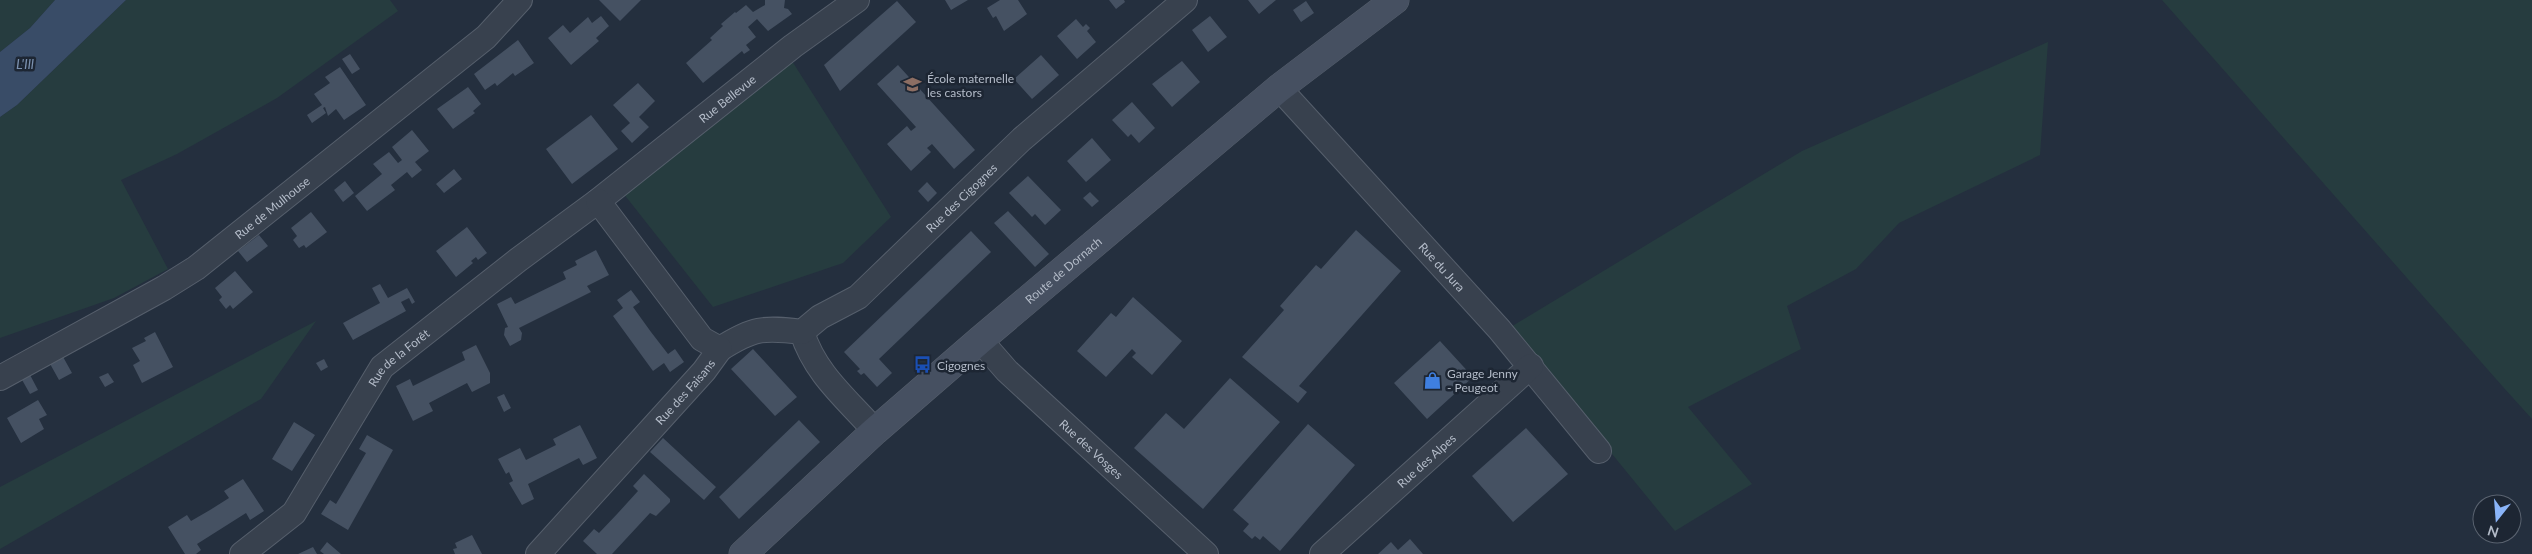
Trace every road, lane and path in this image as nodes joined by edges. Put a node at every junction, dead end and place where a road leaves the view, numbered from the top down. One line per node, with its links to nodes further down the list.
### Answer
1 (520, 0): 11 (street, Rue de Mulhouse)
2 (857, 0): 6 (street, Rue Bellevue)
3 (1185, 0): 7 (street, Rue des Cigognes)
4 (1394, 0): 5 (main road, Route de Dornach)
5 (1279, 88): 8 (main road, Route de Dornach); 10 (street, Rue du Jura)
6 (598, 201): 9 (street, Rue des Faisans); 14 (street, Rue de la Forêt)
7 (802, 332): 9 (street); 12 (street)
8 (980, 340): 12 (main road, Route de Dornach); 17 (street, Rue des Vosges)
9 (720, 349): 15 (street, Rue des Faisans)
10 (1531, 366): 13 (street, Rue du Jura); 18 (street, Rue des Alpes)
11 (0, 378)
12 (875, 431): 16 (main road, Route de Dornach)
13 (1599, 451)
14 (242, 554)
15 (538, 554)
16 (743, 554)
17 (1206, 554)
18 (1322, 554)

